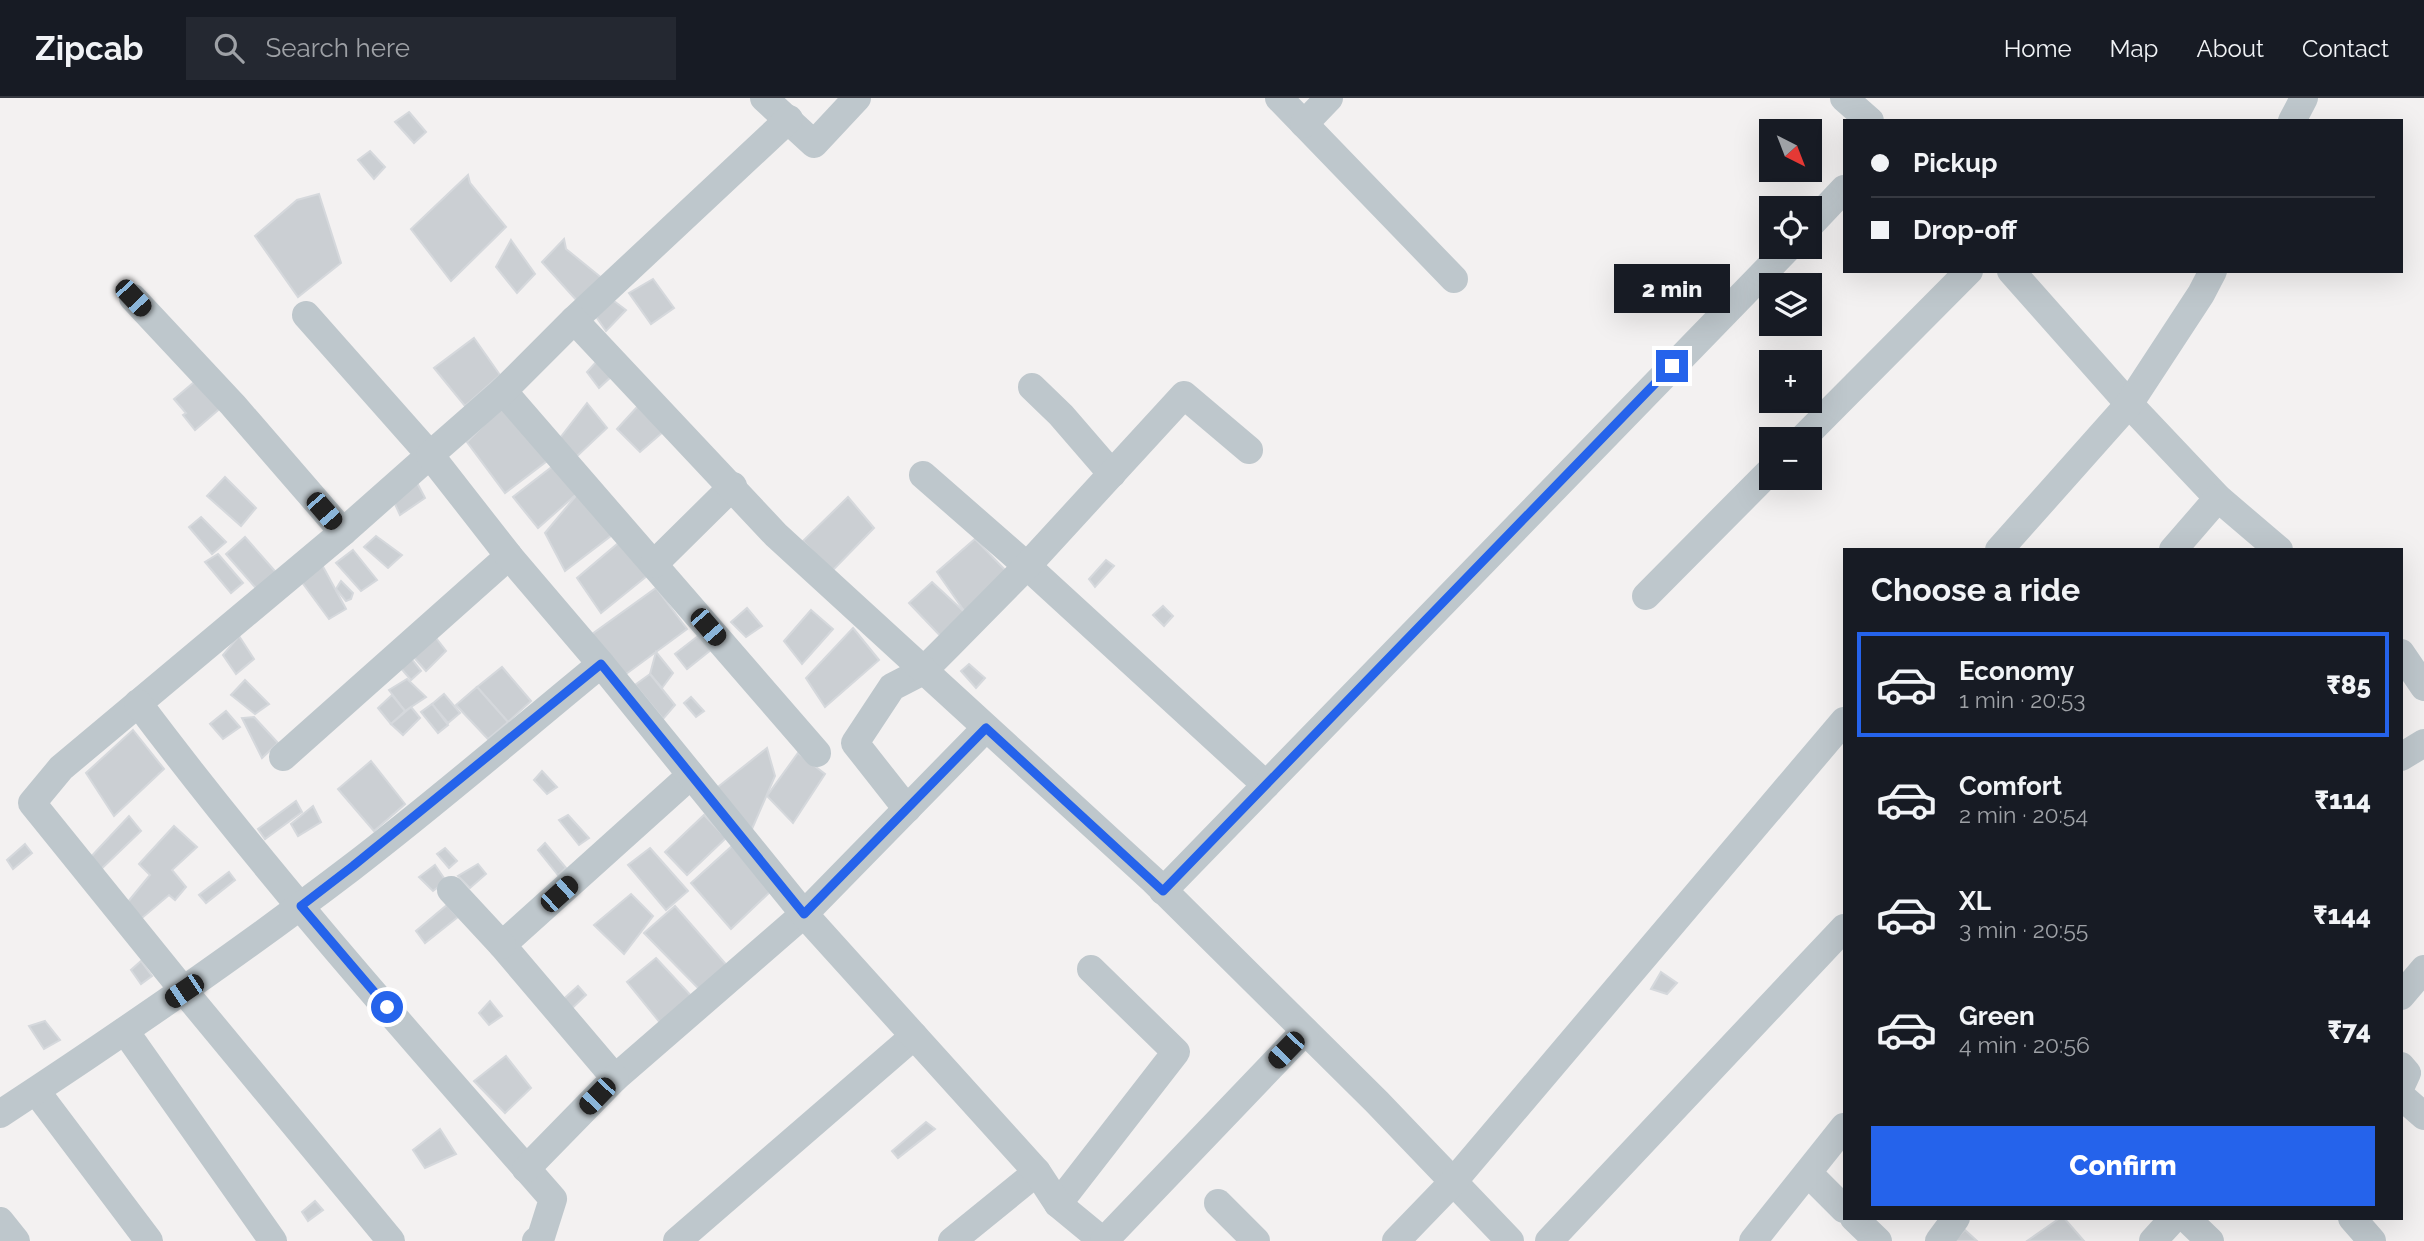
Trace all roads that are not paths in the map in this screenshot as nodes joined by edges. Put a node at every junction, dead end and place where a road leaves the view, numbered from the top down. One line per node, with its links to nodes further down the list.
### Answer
1 (764, 98): 9 (street)
2 (857, 98): 9 (street)
3 (1279, 98): 10 (street)
4 (1329, 98): 10 (street)
5 (1844, 98): 7 (street)
6 (2304, 98): 8 (street)
7 (1868, 119)
8 (2293, 119)
9 (789, 120): 20 (street)
10 (1304, 124): 17 (street)
11 (1843, 190): 12 (street)
12 (1822, 212)
13 (1777, 259): 52 (street)
14 (1967, 273): 24 (street)
15 (2013, 273): 23 (street)
16 (2212, 273): 23 (street)
17 (1454, 279)
18 (133, 298): 32 (street)
19 (306, 315): 26 (street)
20 (574, 320): 22 (street); 30 (street)
21 (1032, 387): 27 (street)
22 (503, 391): 26 (street); 37 (street)
23 (2129, 404): 31 (street); 33 (street)
24 (1814, 427)
25 (1249, 450): 27 (street)
26 (430, 455): 32 (street); 36 (street)
27 (1112, 474): 38 (street)
28 (923, 475): 38 (street)
29 (1759, 482): 39 (street)
30 (733, 486): 37 (street); 42 (street)
31 (2218, 498): 34 (street); 35 (street)
32 (343, 532): 44 (street)
33 (2001, 548)
34 (2175, 548)
35 (2277, 548)
36 (509, 556): 41 (street); 50 (street)
37 (653, 564): 48 (street)
38 (1027, 566): 42 (street); 52 (street)
39 (1646, 596)
40 (2403, 656): 43 (street)
41 (601, 664): 51 (street); 56 (street)
42 (923, 671): 46 (street); 53 (street)
43 (2424, 687)
44 (138, 703): 56 (street); 62 (street)
45 (1843, 722): 76 (street)
46 (986, 728): 53 (street); 55 (street)
47 (2424, 743): 49 (street)
48 (817, 753)
49 (2403, 756)
50 (284, 757)
51 (691, 775): 57 (street); 59 (street)
52 (1266, 785): 55 (street)
53 (907, 809): 57 (street)
54 (451, 890): 59 (street)
55 (1163, 891): 65 (street)
56 (301, 906): 62 (street); 73 (street)
57 (804, 914): 66 (street); 67 (street)
58 (1843, 929): 97 (street)
59 (502, 946): 67 (street)
60 (1091, 969): 78 (street)
61 (2424, 969): 63 (street)
62 (184, 991): 64 (street); 90 (street)
63 (2403, 994)
64 (125, 1031): 68 (street); 89 (street)
65 (1305, 1031): 76 (street); 94 (street)
66 (914, 1036): 74 (street); 92 (street)
67 (615, 1078): 73 (street)
68 (36, 1091): 70 (street); 88 (street)
69 (2403, 1099): 71 (street)
70 (0, 1114)
71 (2424, 1116)
72 (1843, 1128): 75 (street)
73 (526, 1168): 91 (street)
74 (1037, 1171): 78 (street); 93 (street)
75 (1808, 1173): 79 (street); 98 (street)
76 (1453, 1182): 86 (street); 96 (street)
77 (1218, 1203): 95 (street)
78 (1058, 1205): 94 (street)
79 (1843, 1208)
80 (1856, 1220): 99 (street)
81 (1955, 1220): 100 (street)
82 (2172, 1220): 101 (street)
83 (2188, 1220): 102 (street)
84 (2354, 1220): 103 (street)
85 (0, 1221): 87 (street)
86 (1412, 1235)
87 (16, 1241)
88 (149, 1241)
89 (273, 1241)
90 (391, 1241)
91 (536, 1241)
92 (677, 1241)
93 (952, 1241)
94 (1104, 1241)
95 (1256, 1241)
96 (1510, 1241)
97 (1549, 1241)
98 (1753, 1241)
99 (1878, 1241)
100 (1939, 1241)
101 (2153, 1241)
102 (2210, 1241)
103 (2372, 1241)

